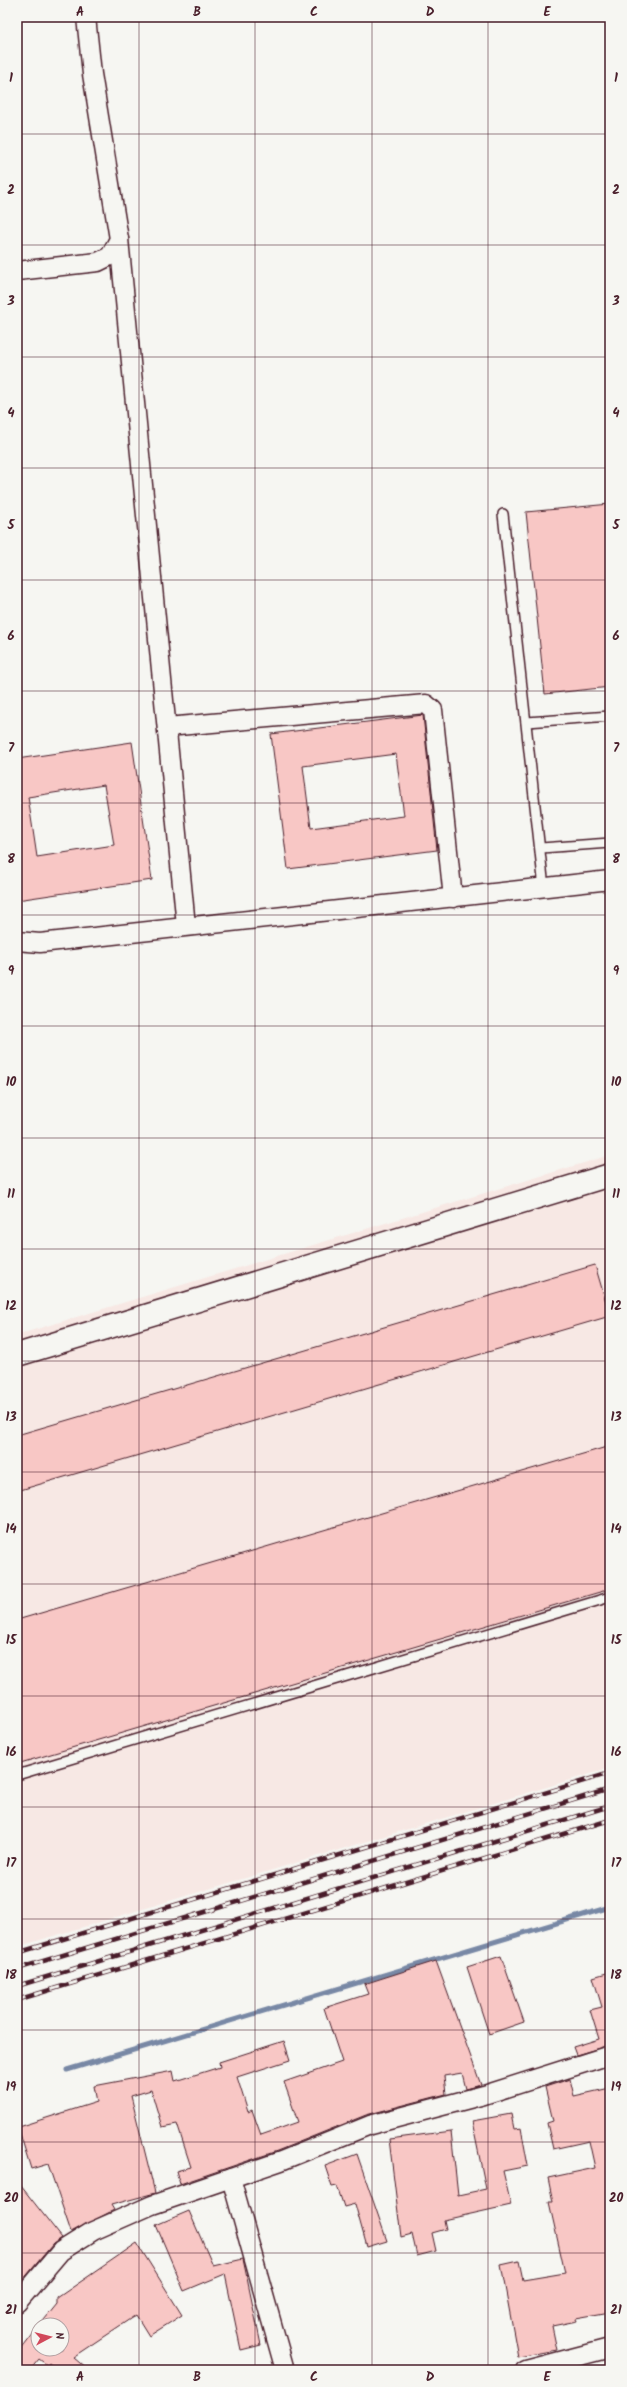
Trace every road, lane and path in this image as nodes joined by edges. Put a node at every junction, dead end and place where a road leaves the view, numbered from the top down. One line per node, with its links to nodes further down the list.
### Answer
1 (86, 17): 2 (street)
2 (119, 239): 3 (street); 7 (street)
3 (17, 271)
4 (503, 514): 6 (lane)
5 (610, 716): 6 (lane)
6 (527, 722): 9 (lane)
7 (167, 727): 12 (street); 13 (street)
8 (610, 843): 9 (lane)
9 (541, 848): 11 (lane)
10 (610, 880): 11 (street)
11 (544, 888): 12 (street)
12 (453, 898): 13 (street)
13 (186, 926): 14 (street)
14 (17, 941)
15 (610, 1175): 16 (street)
16 (17, 1355)
17 (610, 1597): 18 (lane)
18 (17, 1775)
19 (610, 2055): 20 (street)
20 (231, 2178): 21 (street); 23 (street)
21 (17, 2303)
22 (610, 2348): 24 (street)
23 (285, 2370)
24 (526, 2370)

